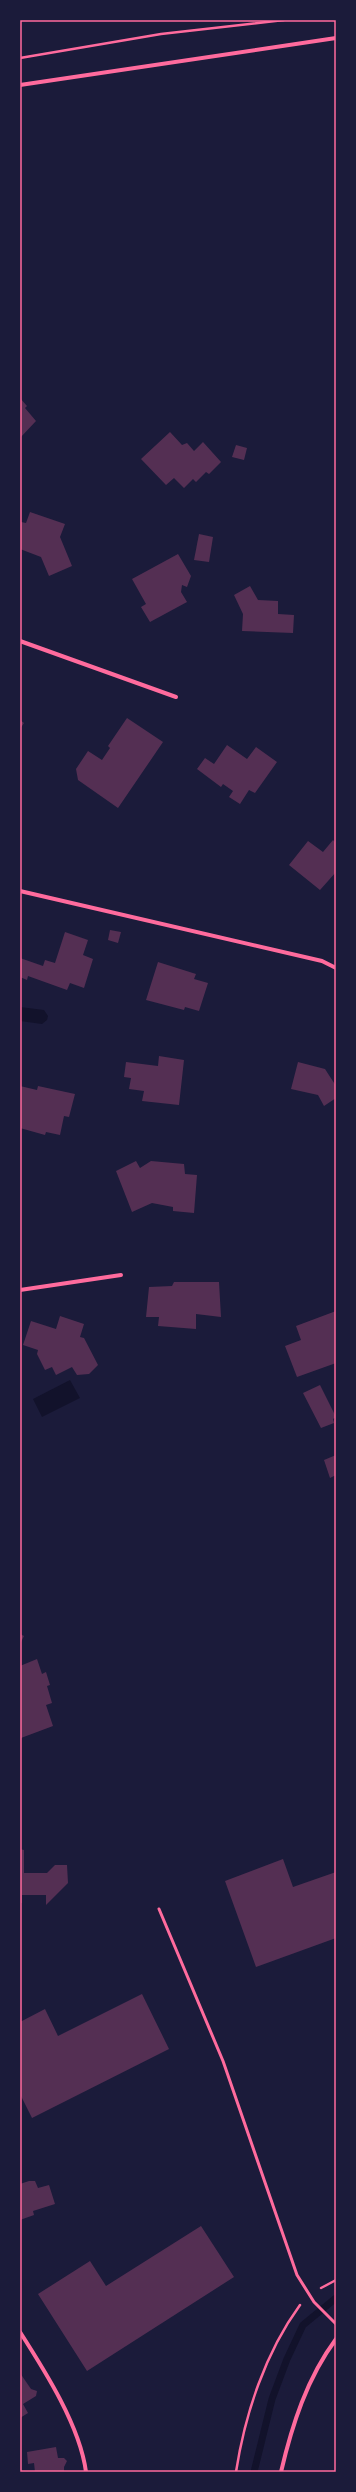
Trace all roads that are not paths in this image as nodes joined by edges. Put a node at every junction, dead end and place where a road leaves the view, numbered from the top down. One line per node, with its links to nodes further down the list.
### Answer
1 (336, 38): 2 (street)
2 (20, 85)
3 (20, 641): 4 (street)
4 (176, 697)
5 (20, 891): 6 (street)
6 (336, 968)
7 (121, 1275): 8 (street)
8 (20, 1290)
9 (159, 1909): 10 (lane)
10 (336, 2324)
11 (20, 2332): 13 (street)
12 (336, 2339): 14 (street)
13 (86, 2472)
14 (280, 2472)

